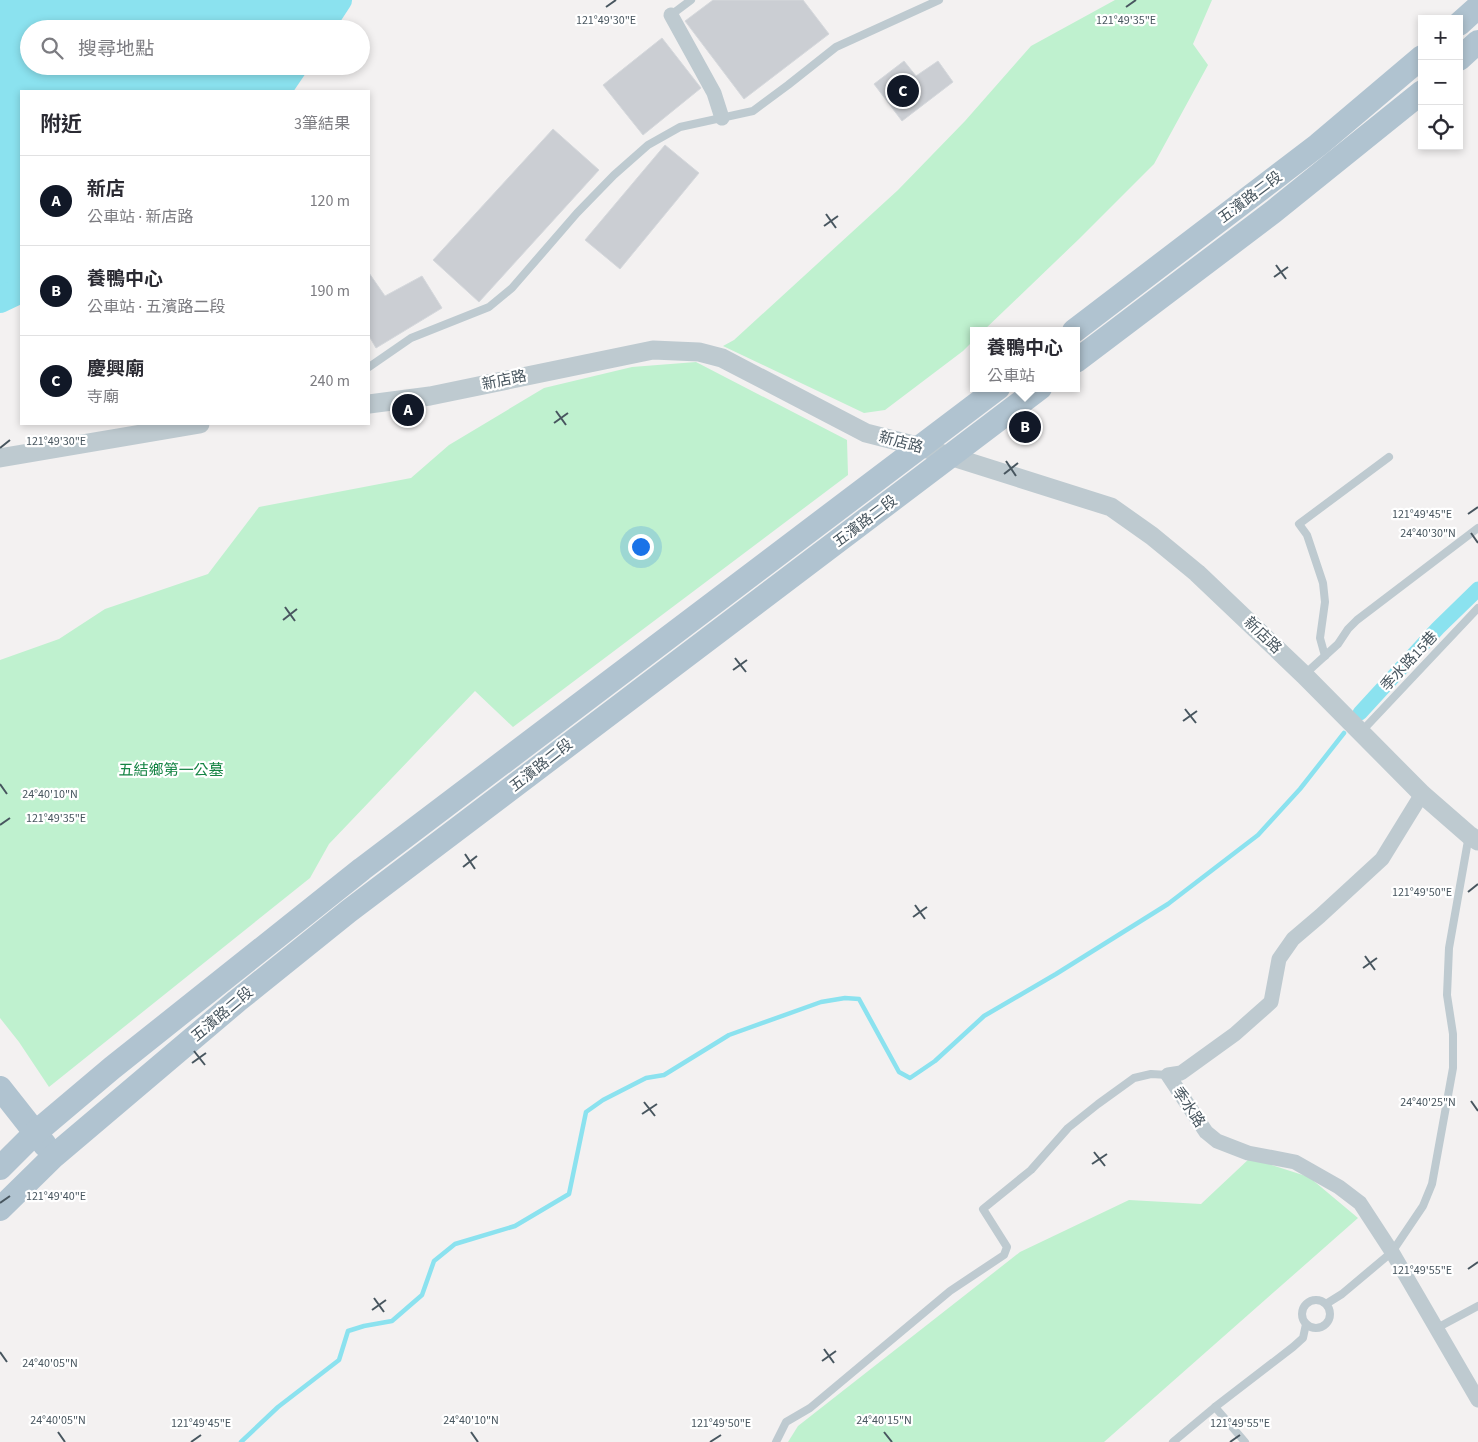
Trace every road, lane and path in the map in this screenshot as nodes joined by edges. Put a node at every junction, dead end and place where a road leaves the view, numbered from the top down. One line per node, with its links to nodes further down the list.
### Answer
1 (691, 0): 4 (lane)
2 (939, 0): 10 (lane)
3 (1478, 7): 5 (main road)
4 (671, 15): 10 (street)
5 (1463, 20)
6 (1478, 42): 7 (main road)
7 (1463, 55)
8 (1418, 60): 11 (main road, 五濱路二段)
9 (1418, 95): 12 (main road, 五濱路二段)
10 (722, 118): 13 (lane)
11 (1079, 327)
12 (1080, 358)
13 (370, 366)
14 (993, 392): 18 (main road, 五濱路二段)
15 (1035, 392): 19 (main road, 五濱路二段)
16 (370, 404): 18 (street, 新店路)
17 (194, 425): 21 (street)
18 (921, 447): 19 (street, 新店路); 31 (main road, 五濱路二段)
19 (949, 457): 25 (street, 新店路); 32 (main road, 五濱路二段)
20 (1389, 457): 24 (lane)
21 (0, 458)
22 (1478, 528): 24 (lane)
23 (1478, 608): 26 (lane, 季水路15巷)
24 (1325, 656): 25 (lane)
25 (1304, 675): 26 (street, 新店路)
26 (1361, 732): 27 (street)
27 (1422, 794): 28 (street); 29 (street, 季水路)
28 (1474, 838): 35 (lane)
29 (1168, 1075): 35 (street, 季水路); 42 (lane)
30 (0, 1088): 31 (main road)
31 (35, 1133): 32 (main road); 33 (main road, 五濱路二段)
32 (54, 1156): 34 (main road, 五濱路二段)
33 (0, 1168)
34 (0, 1209)
35 (1392, 1252): 36 (lane); 39 (street, 季水路)
36 (1326, 1304): 38 (lane); 38 (lane)
37 (1478, 1306): 39 (lane)
38 (1306, 1324): 41 (lane)
39 (1437, 1328): 40 (street, 季水路)
40 (1478, 1400)
41 (1216, 1407): 43 (lane); 44 (lane)
42 (776, 1442)
43 (1173, 1442)
44 (1245, 1442)

